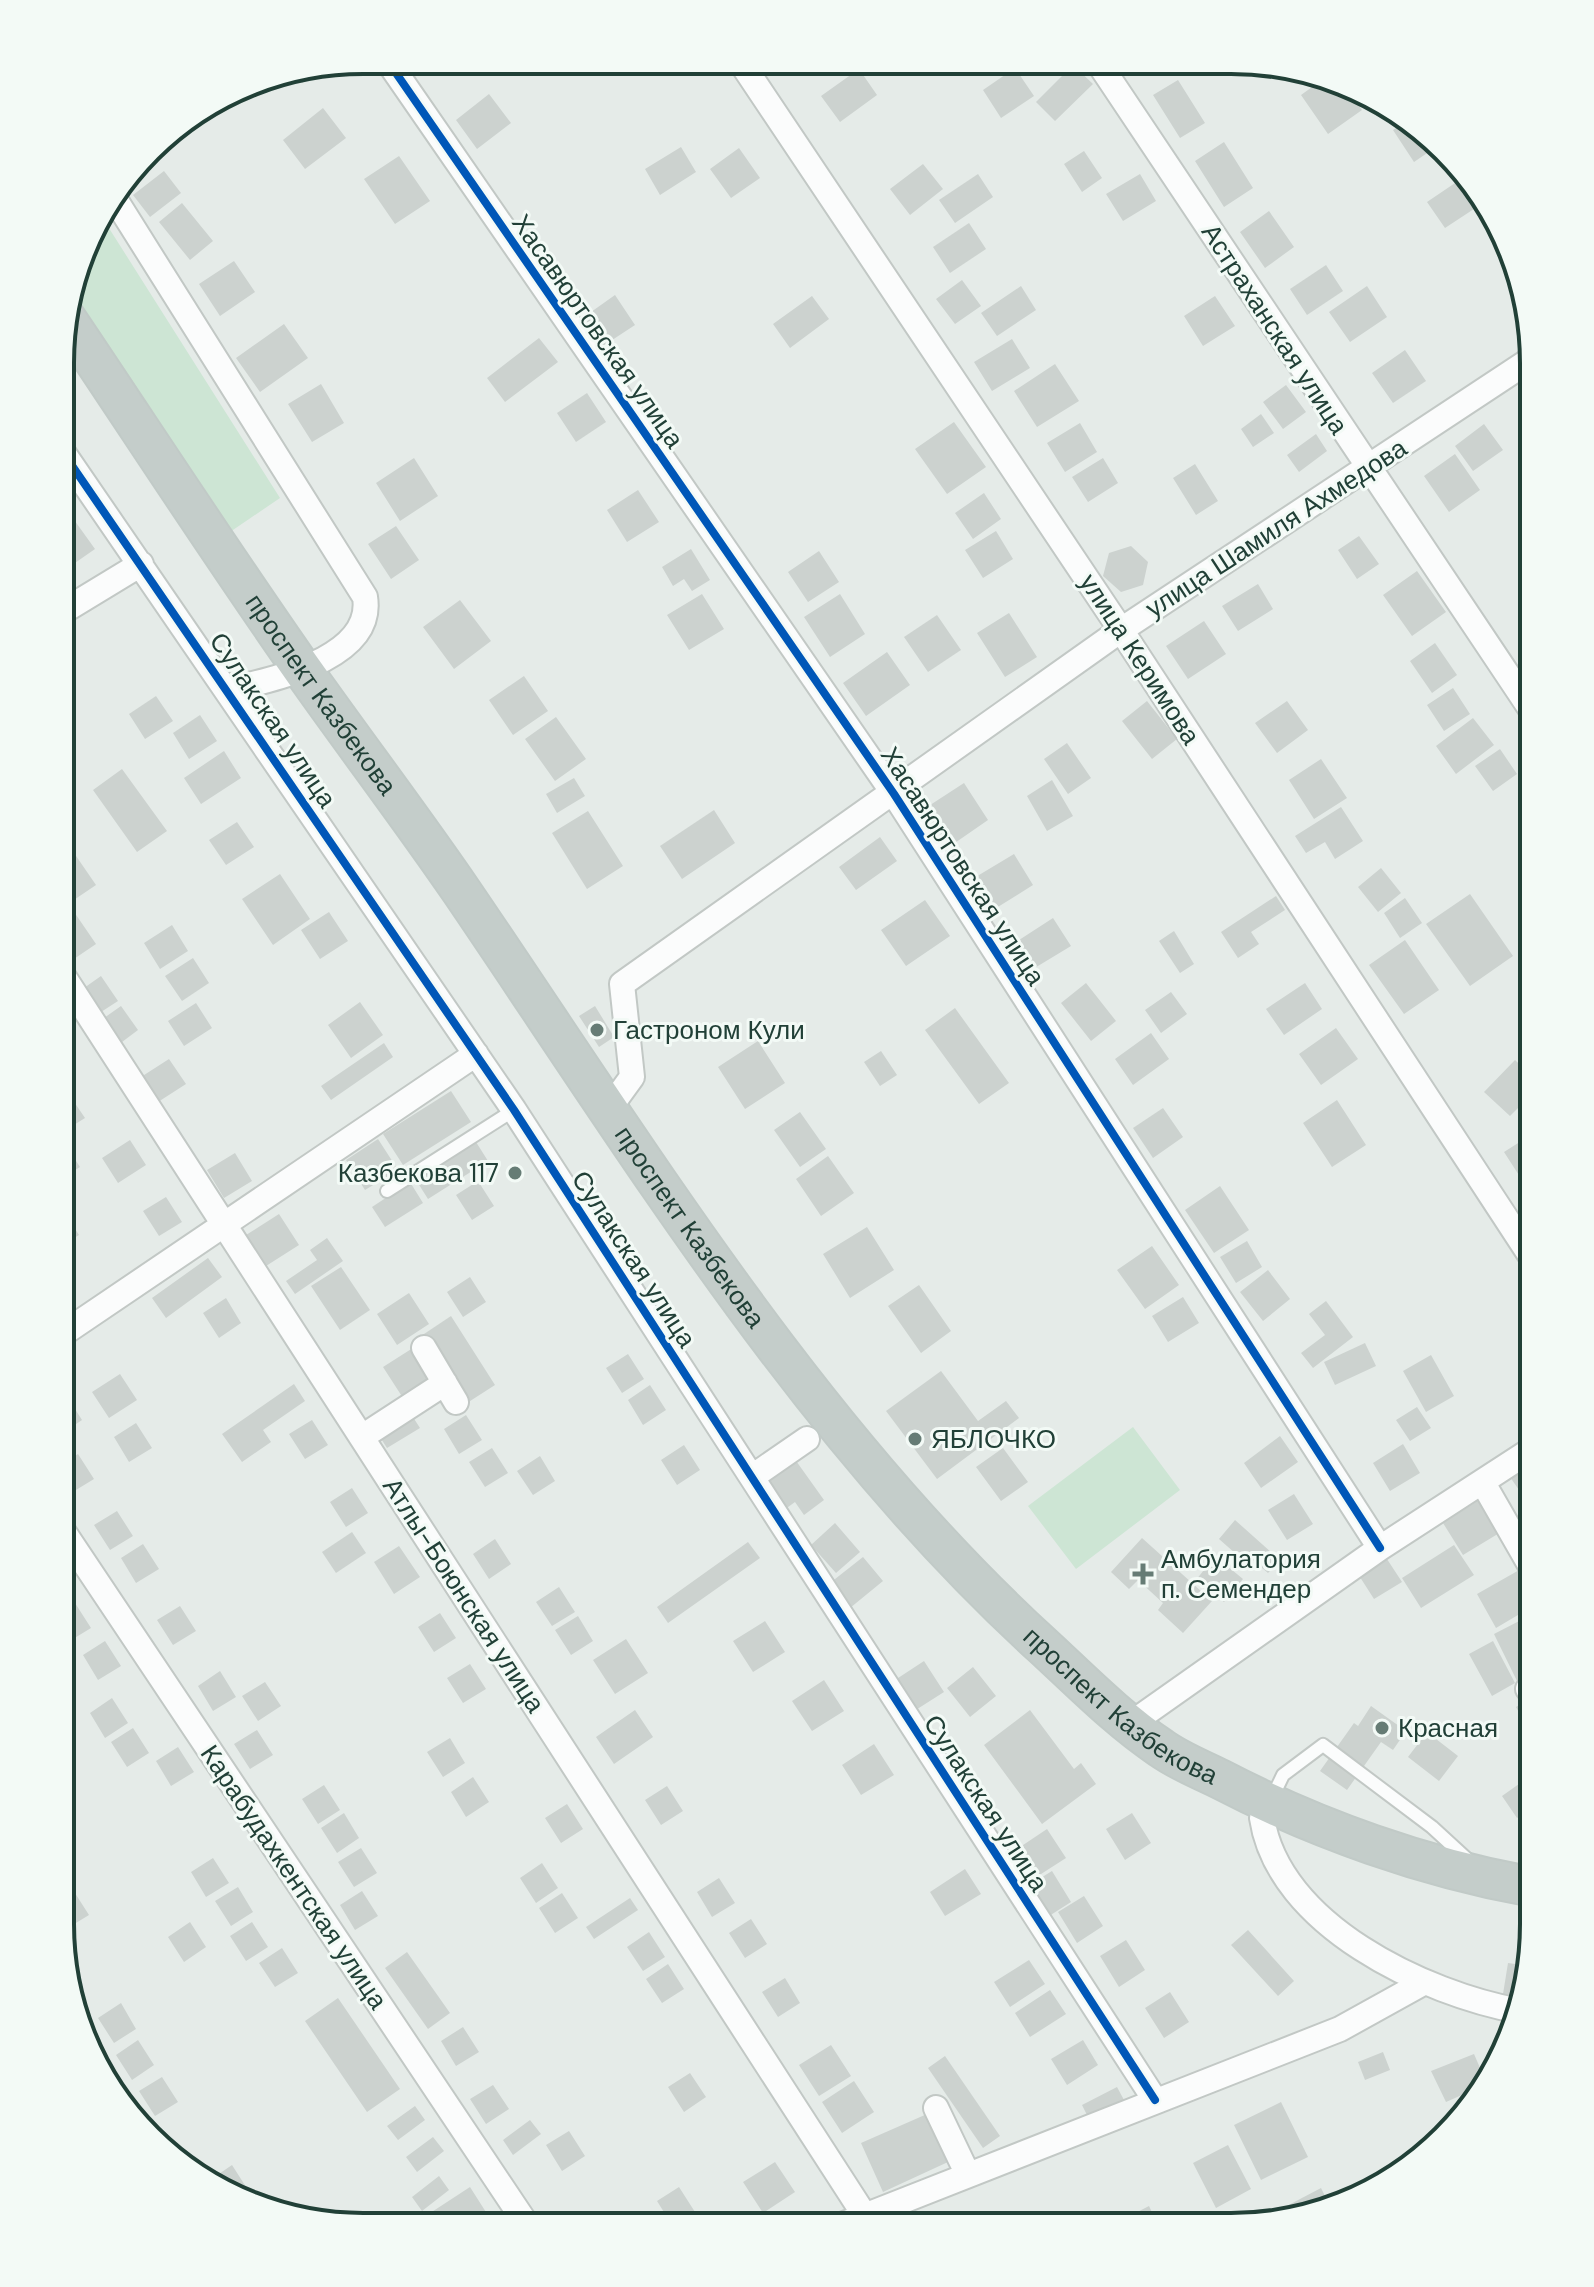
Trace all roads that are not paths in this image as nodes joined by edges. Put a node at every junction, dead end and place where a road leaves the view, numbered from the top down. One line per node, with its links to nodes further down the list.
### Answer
1 (397, 74): 16 (street, Хасавюртовская улица)
2 (749, 74): 12 (street, улица Керимова)
3 (1106, 74): 9 (street, Астраханская улица)
4 (120, 207): 13 (street)
5 (76, 333): 13 (highway, проспект Казбекова)
6 (74, 357): 13 (highway, проспект Казбекова)
7 (1520, 367): 9 (street, улица Шамиля Ахмедова)
8 (74, 468): 10 (street, Сулакская улица)
9 (1368, 470): 12 (street, улица Шамиля Ахмедова); 15 (street, Астраханская улица)
10 (141, 564): 11 (street); 14 (street, Сулакская улица)
11 (74, 605)
12 (1121, 630): 16 (street, улица Шамиля Ахмедова); 23 (street, улица Керимова)
13 (296, 673): 14 (street); 20 (highway, проспект Казбекова); 35 (highway, проспект Казбекова)
14 (229, 690): 18 (street, Сулакская улица)
15 (1520, 693)
16 (894, 794): 20 (street, улица Шамиля Ахмедова); 33 (street, Хасавюртовская улица)
17 (74, 992): 22 (street, Атлы-Боюнская улица)
18 (476, 1054): 19 (street, Сулакская улица); 22 (street)
19 (514, 1110): 21 (lane); 29 (street, Сулакская улица)
20 (608, 1110): 34 (highway, проспект Казбекова)
21 (387, 1191)
22 (225, 1224): 24 (street); 26 (street, Атлы-Боюнская улица)
23 (1520, 1240)
24 (74, 1326)
25 (424, 1348): 26 (street)
26 (362, 1437): 45 (street, Атлы-Боюнская улица)
27 (807, 1439): 29 (street)
28 (1520, 1458): 30 (street)
29 (752, 1477): 41 (street, Сулакская улица)
30 (1483, 1483): 32 (street); 33 (street)
31 (74, 1547): 44 (street, Карабудахкентская улица)
32 (1520, 1547)
33 (1380, 1548): 34 (street)
34 (1129, 1725): 35 (highway, проспект Казбекова)
35 (1265, 1811): 36 (highway, проспект Казбекова); 36 (lane); 38 (highway, проспект Казбекова); 39 (street)
36 (1488, 1879): 37 (highway, проспект Казбекова)
37 (1520, 1885)
38 (1520, 1905)
39 (1423, 1983): 40 (street); 41 (street)
40 (1507, 2009)
41 (1155, 2100): 43 (street)
42 (936, 2108): 43 (street)
43 (968, 2175): 46 (street)
44 (519, 2213)
45 (863, 2213)
46 (873, 2213)

